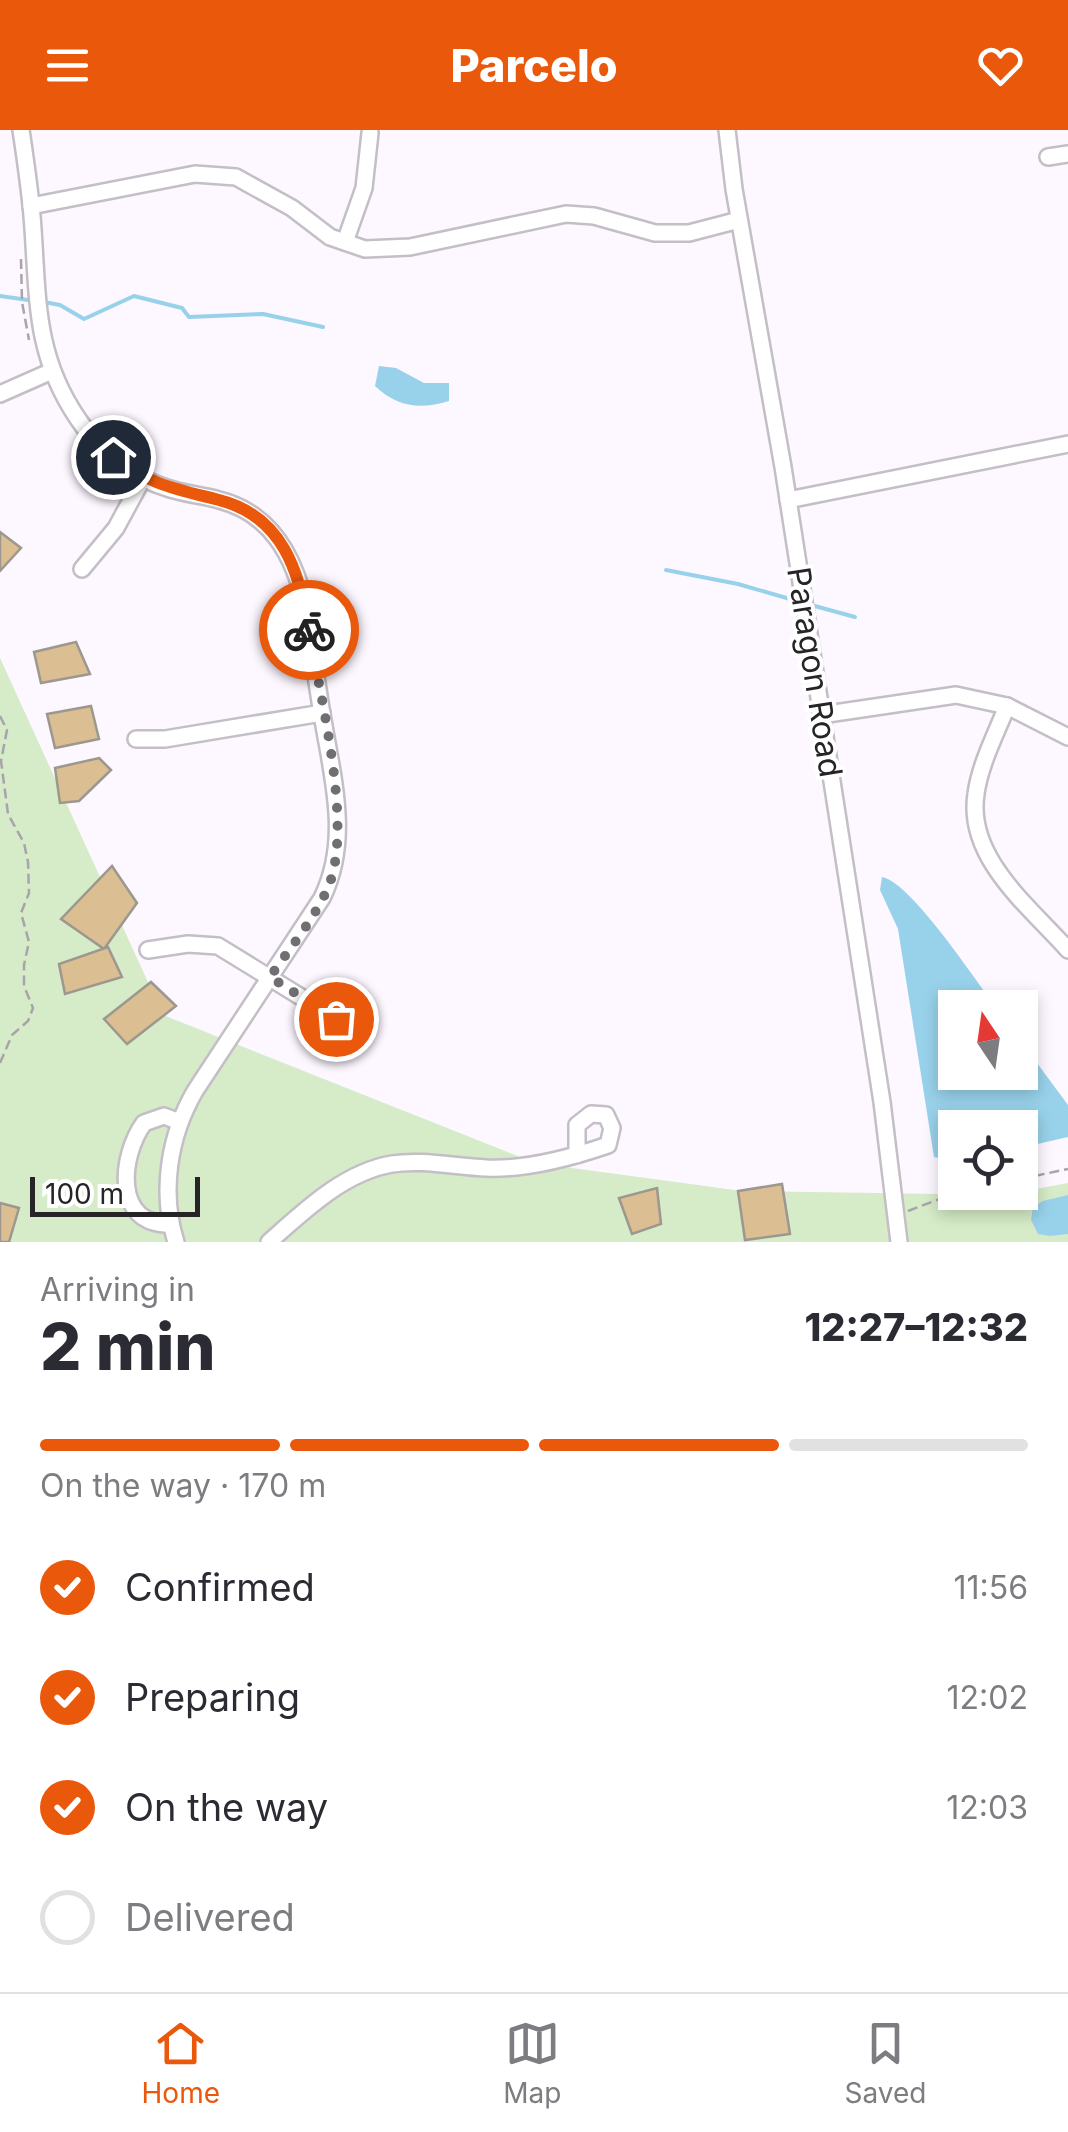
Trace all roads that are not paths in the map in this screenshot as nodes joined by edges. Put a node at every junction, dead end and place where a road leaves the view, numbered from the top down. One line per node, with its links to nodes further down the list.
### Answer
1 (22, 130): 6 (street)
2 (728, 130): 7 (street, Paragon Road)
3 (370, 134): 8 (street)
4 (1068, 154): 5 (street)
5 (1048, 157)
6 (31, 206): 8 (street); 9 (street)
7 (739, 220): 8 (street); 13 (street, Paragon Road)
8 (345, 242)
9 (52, 371): 10 (street); 12 (street)
10 (0, 394)
11 (1068, 444): 13 (street)
12 (142, 478): 14 (street); 16 (street)
13 (788, 500): 17 (street, Paragon Road)
14 (82, 569)
15 (1007, 706): 17 (street); 18 (street); 21 (street)
16 (322, 713): 19 (street); 22 (street)
17 (821, 715): 29 (street, Paragon Road)
18 (1068, 737)
19 (136, 739)
20 (148, 950): 22 (street)
21 (1068, 950)
22 (270, 977): 23 (street); 24 (street)
23 (353, 1029)
24 (180, 1122): 26 (street); 26 (street)
25 (577, 1155): 28 (street)
26 (170, 1224): 27 (street)
27 (176, 1242)
28 (268, 1242)
29 (901, 1242)

